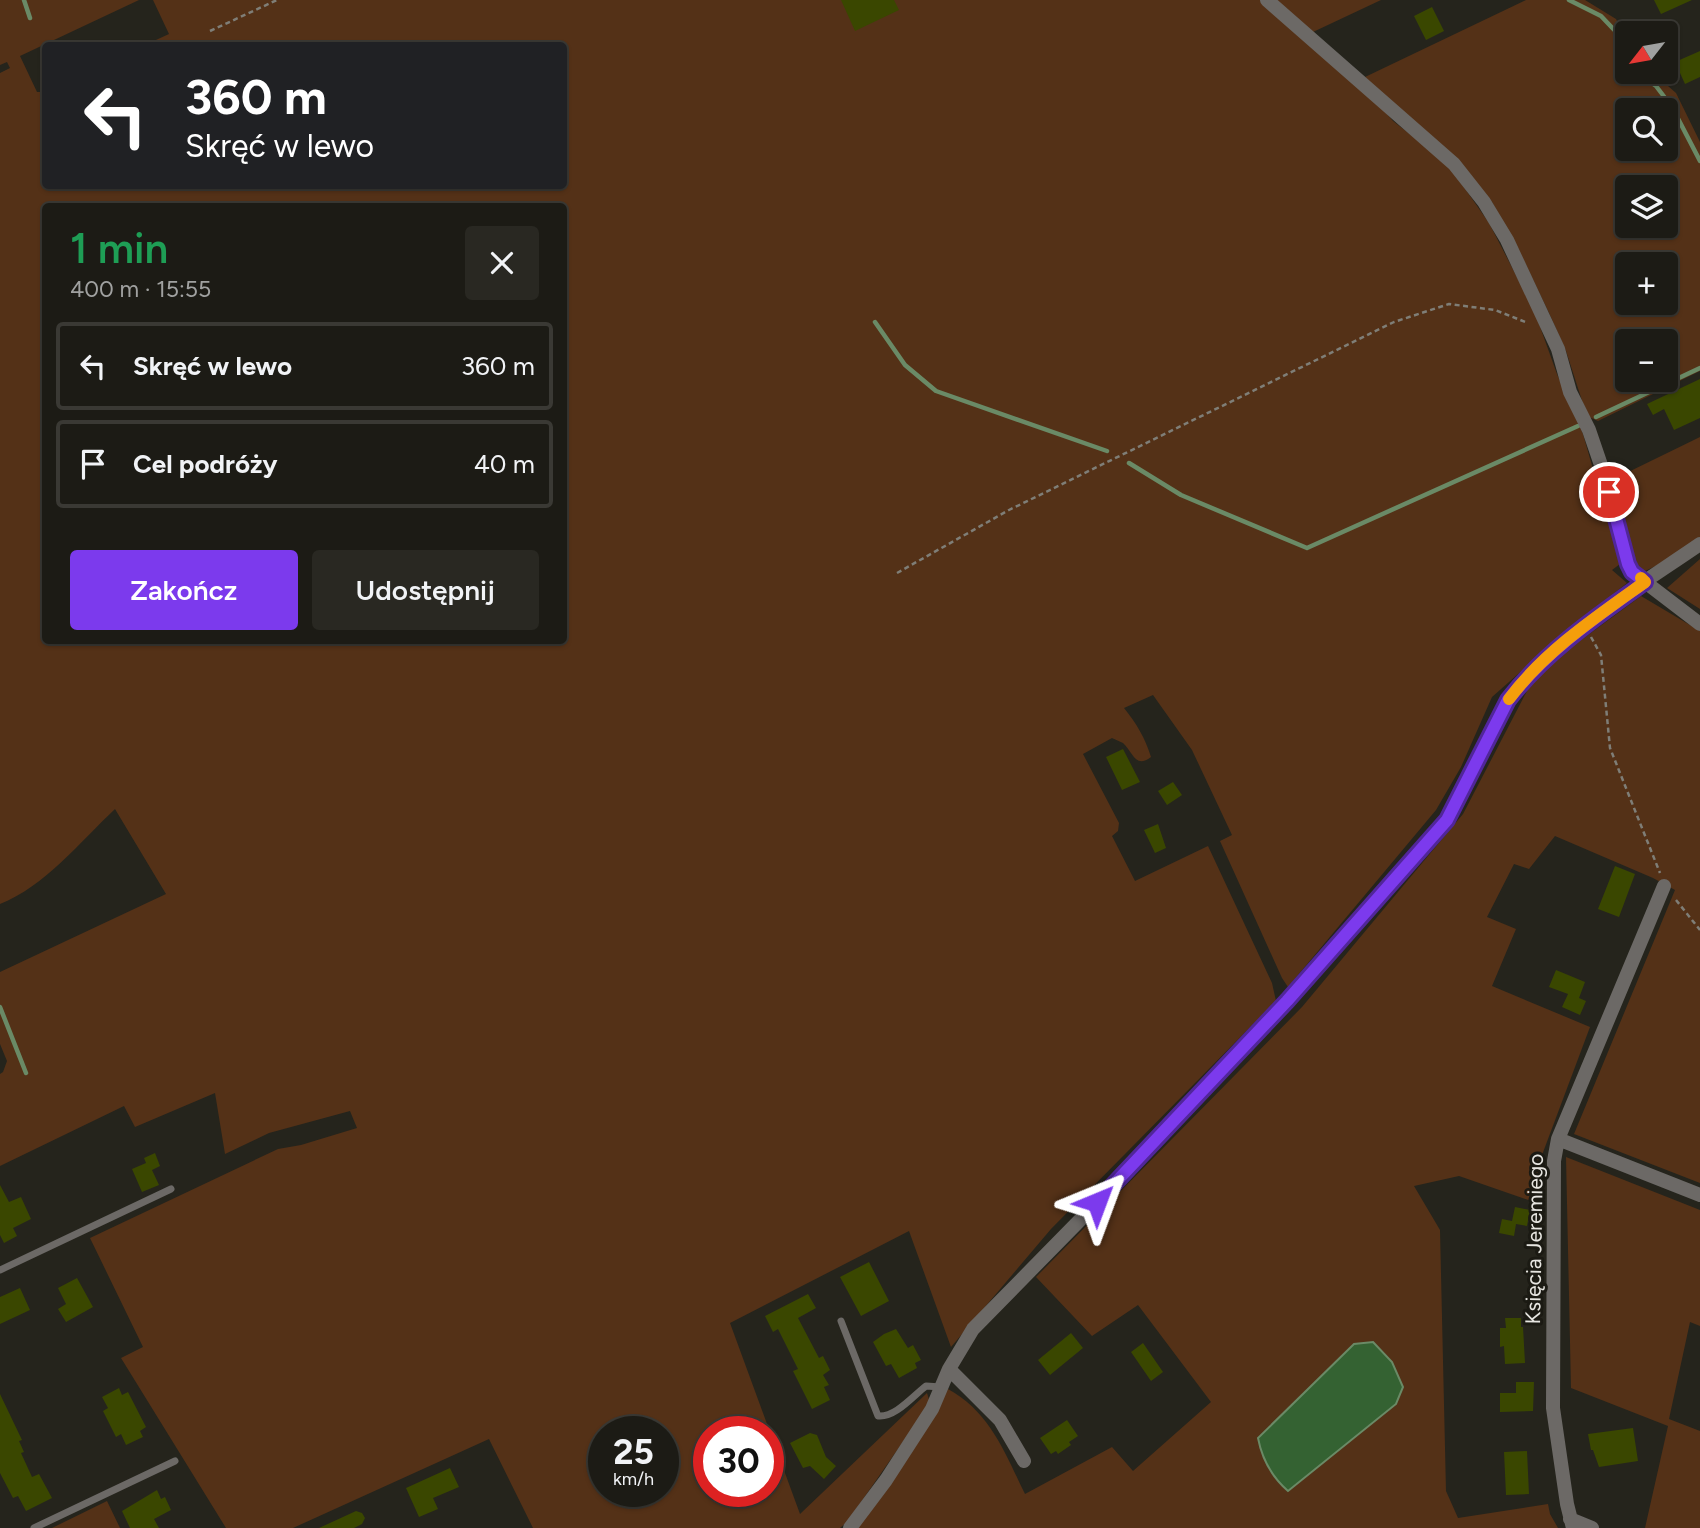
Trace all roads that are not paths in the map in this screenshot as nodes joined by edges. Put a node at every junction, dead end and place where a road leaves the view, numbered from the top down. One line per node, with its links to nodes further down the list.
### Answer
1 (1267, 0): 3 (street)
2 (1700, 544): 3 (street)
3 (1645, 582): 4 (street); 11 (street)
4 (1700, 624)
5 (1664, 886): 6 (street, Księcia Jeremiego)
6 (1558, 1139): 8 (street); 15 (street, Księcia Jeremiego)
7 (171, 1189): 9 (lane)
8 (1700, 1195)
9 (0, 1270)
10 (841, 1321): 12 (lane)
11 (949, 1369): 12 (street); 14 (street)
12 (941, 1387): 17 (street)
13 (175, 1461): 16 (lane)
14 (1024, 1461)
15 (1571, 1524): 18 (street)
16 (34, 1528)
17 (850, 1528)
18 (1592, 1528)

